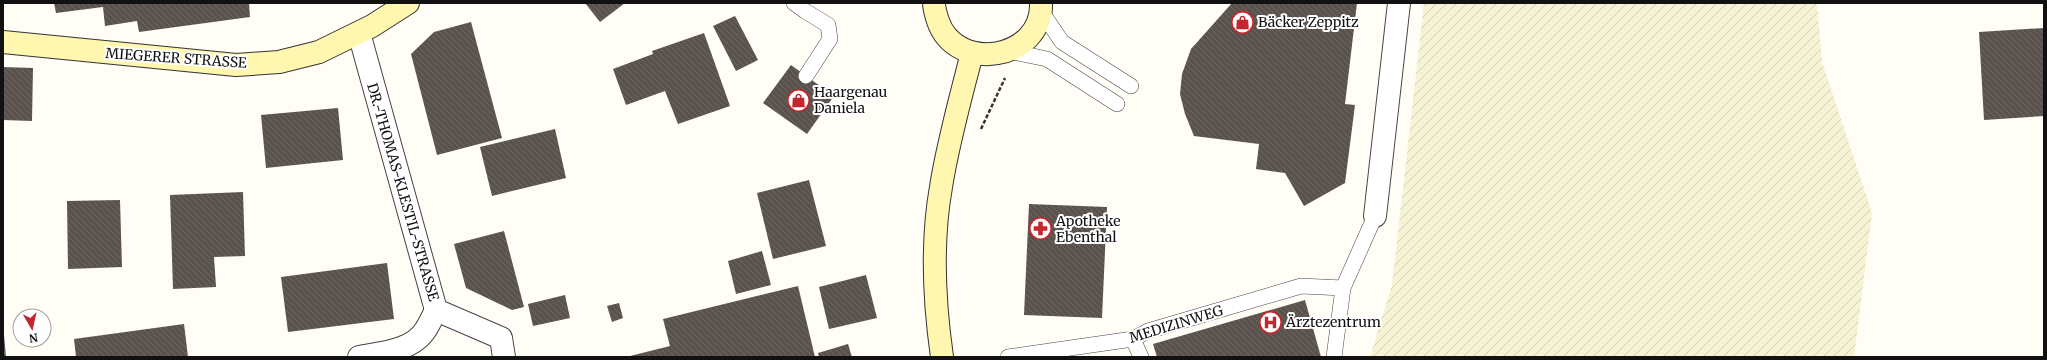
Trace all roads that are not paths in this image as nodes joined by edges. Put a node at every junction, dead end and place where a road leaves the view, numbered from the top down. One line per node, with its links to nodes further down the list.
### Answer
1 (408, 3): 6 (main road, MIEGERER STRASSE)
2 (794, 3): 10 (lane)
3 (934, 3): 9 (main road)
4 (1399, 3): 13 (street)
5 (1041, 7): 8 (main road); 11 (lane)
6 (358, 33): 7 (main road, MIEGERER STRASSE); 15 (street, DR.-THOMAS-KLESTIL-STRASSE)
7 (3, 42)
8 (1009, 51): 9 (main road); 12 (lane)
9 (972, 53): 19 (main road)
10 (806, 76)
11 (1131, 86)
12 (1116, 104)
13 (1375, 216): 14 (lane)
14 (1342, 288): 16 (lane, MEDIZINWEG); 22 (lane)
15 (436, 310): 17 (street); 18 (street, DR.-THOMAS-KLESTIL-STRASSE)
16 (1133, 339): 20 (lane, MEDIZINWEG); 21 (lane)
17 (359, 357)
18 (504, 357)
19 (942, 357)
20 (1013, 357)
21 (1141, 357)
22 (1334, 357)

